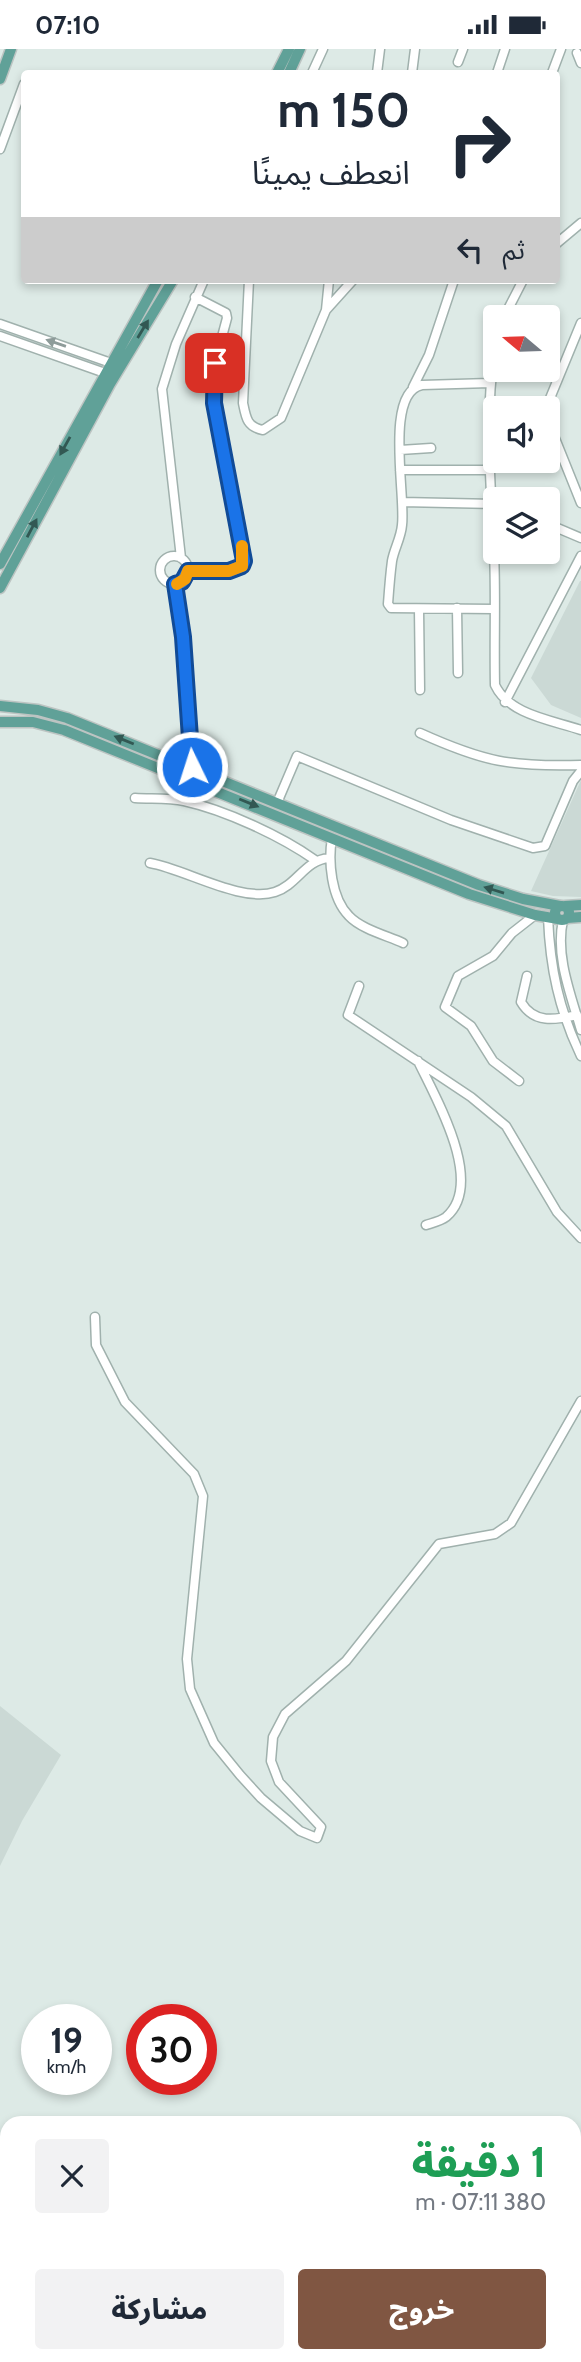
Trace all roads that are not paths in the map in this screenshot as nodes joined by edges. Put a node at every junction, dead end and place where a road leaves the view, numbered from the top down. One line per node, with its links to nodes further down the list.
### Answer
1 (11, 49): 20 (main road)
2 (289, 49): 13 (main road)
3 (300, 49): 14 (main road)
4 (323, 49): 15 (street)
5 (380, 49): 16 (street)
6 (415, 49): 17 (street)
7 (463, 49): 11 (street)
8 (505, 49): 18 (street)
9 (561, 49): 19 (street)
10 (577, 53): 12 (street)
11 (458, 62)
12 (581, 63)
13 (278, 70)
14 (290, 70)
15 (313, 70)
16 (377, 70)
17 (412, 70)
18 (497, 70)
19 (553, 70)
20 (0, 79)
21 (21, 92): 22 (street)
22 (14, 109): 23 (street); 24 (street)
23 (21, 112)
24 (0, 149)
25 (581, 223): 26 (street)
26 (560, 241)
27 (156, 284): 41 (main road)
28 (171, 284): 63 (main road, one-way to 28)
29 (202, 284): 35 (street)
30 (249, 284): 37 (street)
31 (329, 284): 37 (street)
32 (349, 284): 37 (street)
33 (453, 284): 44 (street)
34 (521, 284): 36 (street)
35 (195, 297): 58 (street); 61 (street)
36 (510, 305)
37 (326, 310)
38 (581, 323): 46 (street)
39 (0, 324): 41 (street, one-way to 39)
40 (0, 336): 42 (street)
41 (111, 363): 42 (main road)
42 (105, 373): 59 (main road, one-way to 59)
43 (490, 383): 44 (street); 45 (street)
44 (413, 387): 48 (street)
45 (490, 396)
46 (551, 396)
47 (432, 448): 48 (street)
48 (400, 450): 50 (street)
49 (560, 451): 54 (street)
50 (400, 470): 51 (street); 52 (street)
51 (483, 470)
52 (402, 502): 53 (street); 64 (street)
53 (483, 502)
54 (581, 503)
55 (560, 529): 56 (street)
56 (581, 538)
57 (581, 556): 69 (street)
58 (181, 558): 61 (street); 62 (street)
59 (0, 564)
60 (494, 564): 66 (street)
61 (188, 571): 62 (street)
62 (175, 584): 75 (street)
63 (0, 588)
64 (419, 608): 65 (street); 68 (street)
65 (457, 608): 66 (street); 67 (street)
66 (494, 609): 69 (street)
67 (458, 673)
68 (420, 690)
69 (505, 702): 72 (street)
70 (0, 706): 75 (main road, one-way to 70)
71 (0, 722): 79 (main road, one-way to 79)
72 (581, 730)
73 (420, 733): 74 (street)
74 (581, 765)
75 (192, 767): 78 (main road)
76 (581, 771): 78 (street)
77 (135, 798): 81 (street)
78 (278, 803): 84 (main road, one-way to 78)
79 (332, 838): 80 (street); 85 (main road)
80 (328, 858): 81 (street); 88 (street)
81 (315, 860): 82 (street)
82 (150, 863)
83 (581, 905): 84 (main road)
84 (563, 906): 87 (main road)
85 (535, 915): 87 (main road); 96 (street)
86 (581, 917): 87 (main road)
87 (559, 918): 91 (street); 92 (street)
88 (403, 943)
89 (527, 976): 92 (street)
90 (359, 986): 95 (street)
91 (576, 1015): 92 (street); 93 (street)
92 (563, 1018): 94 (street)
93 (581, 1030)
94 (581, 1056)
95 (418, 1060): 97 (street); 98 (street)
96 (519, 1081)
97 (426, 1225)
98 (581, 1238)
99 (95, 1317): 100 (street)
100 (581, 1401)

